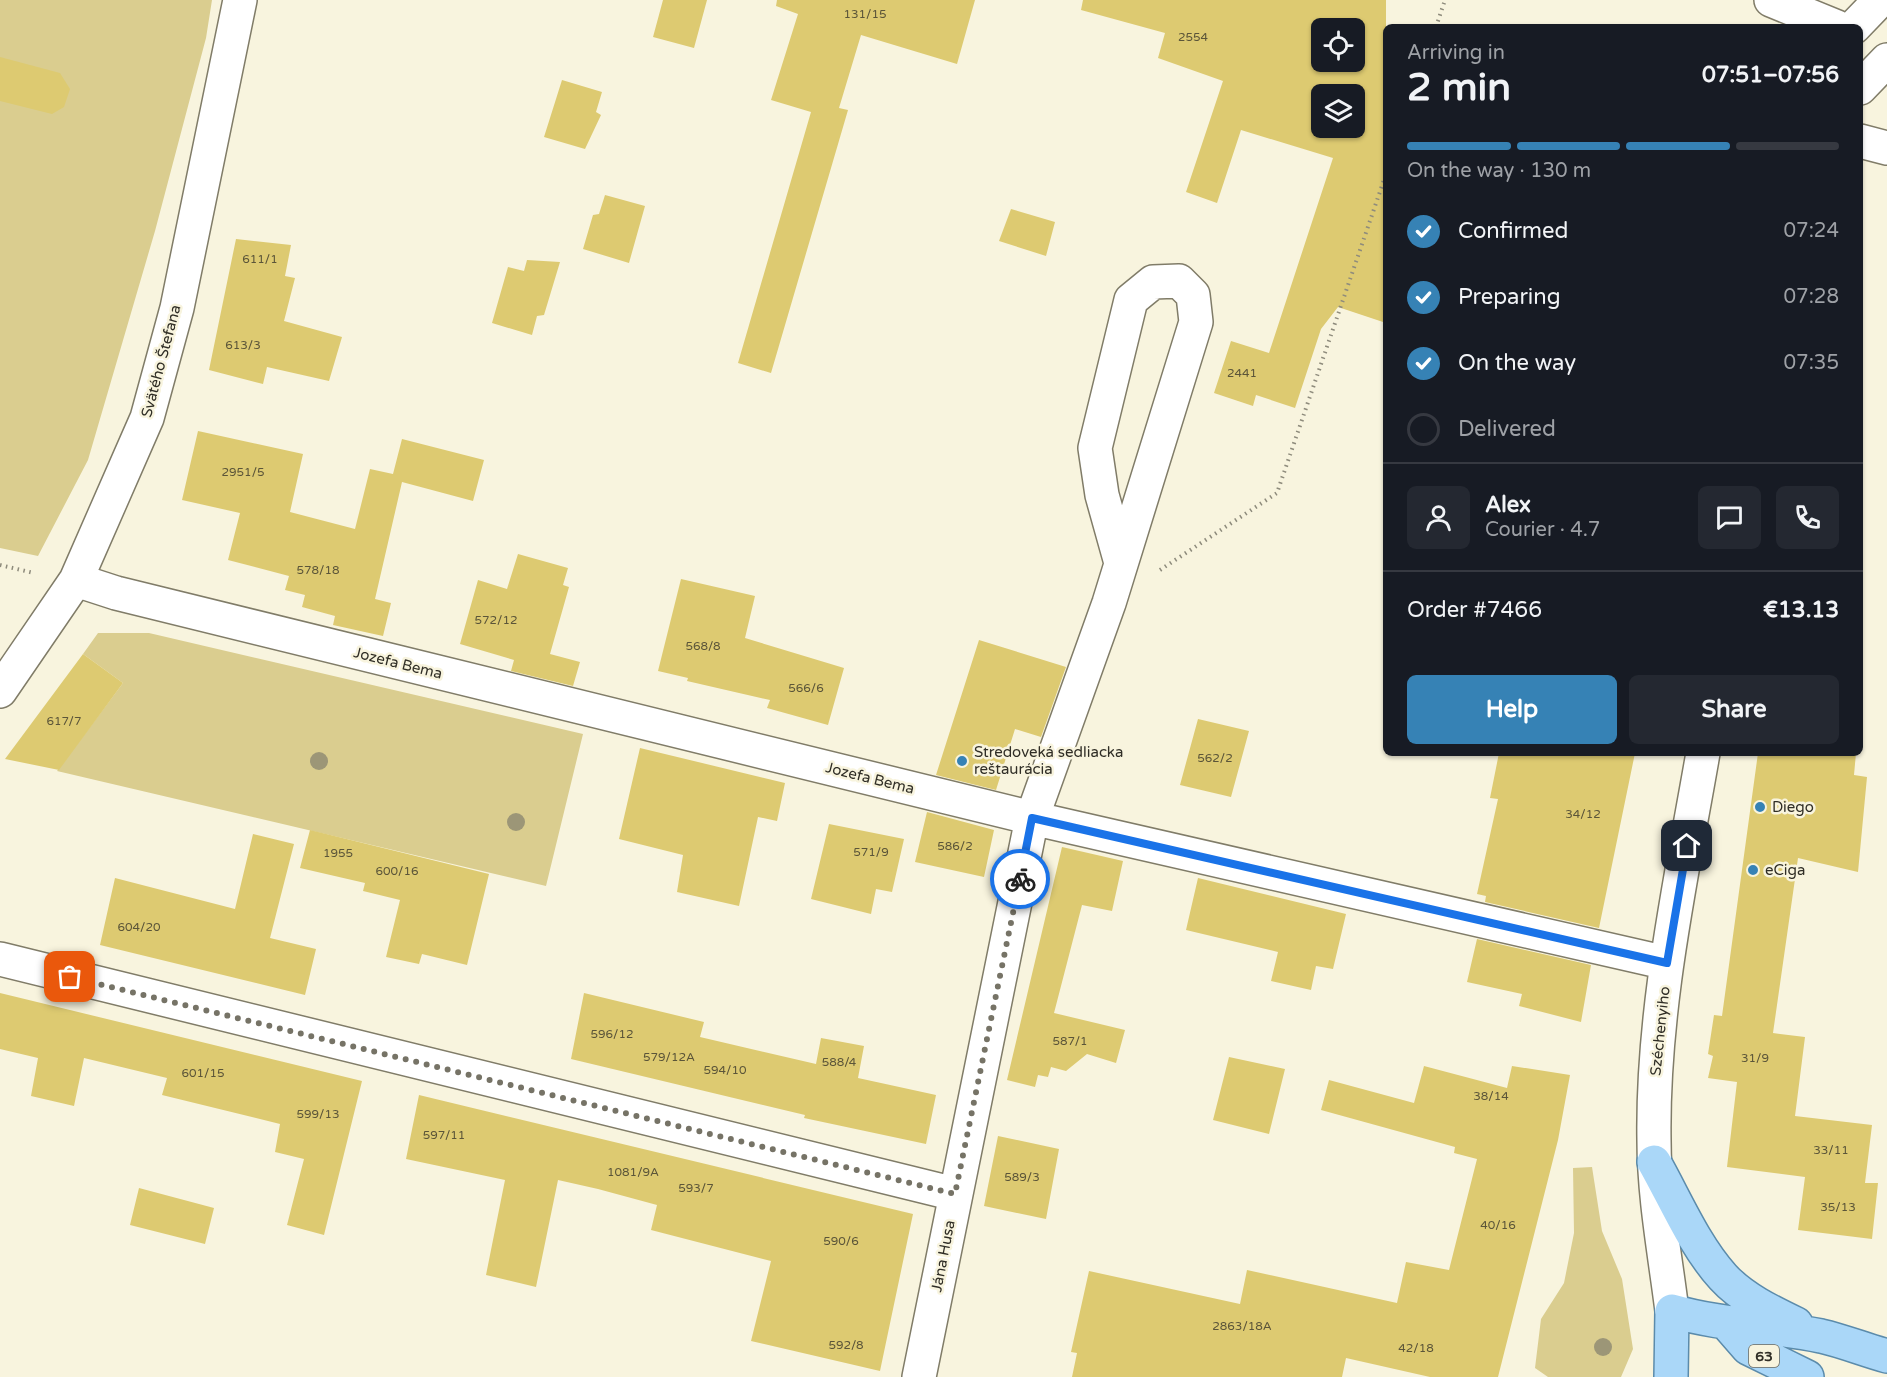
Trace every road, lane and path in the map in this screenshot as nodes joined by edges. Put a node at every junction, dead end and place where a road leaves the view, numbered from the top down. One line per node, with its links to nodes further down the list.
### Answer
1 (240, 0): 15 (street, Svätého Štefana)
2 (1445, 0): 5 (path)
3 (1770, 0): 6 (street)
4 (1880, 0): 7 (street)
5 (1437, 24)
6 (1830, 24)
7 (1857, 24)
8 (1887, 60): 9 (street)
9 (1863, 85)
10 (1863, 142): 11 (street)
11 (1887, 148)
12 (1383, 183): 14 (path)
13 (1121, 562): 13 (street, Jána Husa); 18 (street, Jána Husa)
14 (1158, 571)
15 (76, 580): 16 (street, Svätého Štefana); 18 (street, Jozefa Bema)
16 (0, 692)
17 (1702, 756): 20 (street, Széchenyiho)
18 (1032, 818): 20 (street, Jozefa Bema); 22 (street, Jána Husa)
19 (0, 959): 22 (street)
20 (1667, 963): 21 (street, Széchenyiho)
21 (1654, 1162): 23 (street, Széchenyiho); 25 (main road)
22 (955, 1194): 27 (street, Jána Husa)
23 (1672, 1311): 24 (main road, 63); 28 (main road)
24 (1728, 1325): 25 (main road, 63); 31 (main road, 63)
25 (1822, 1337): 26 (main road, 63)
26 (1887, 1356)
27 (919, 1377)
28 (1671, 1377)
29 (1769, 1377): 30 (main road)
30 (1798, 1377)
31 (1807, 1377)

